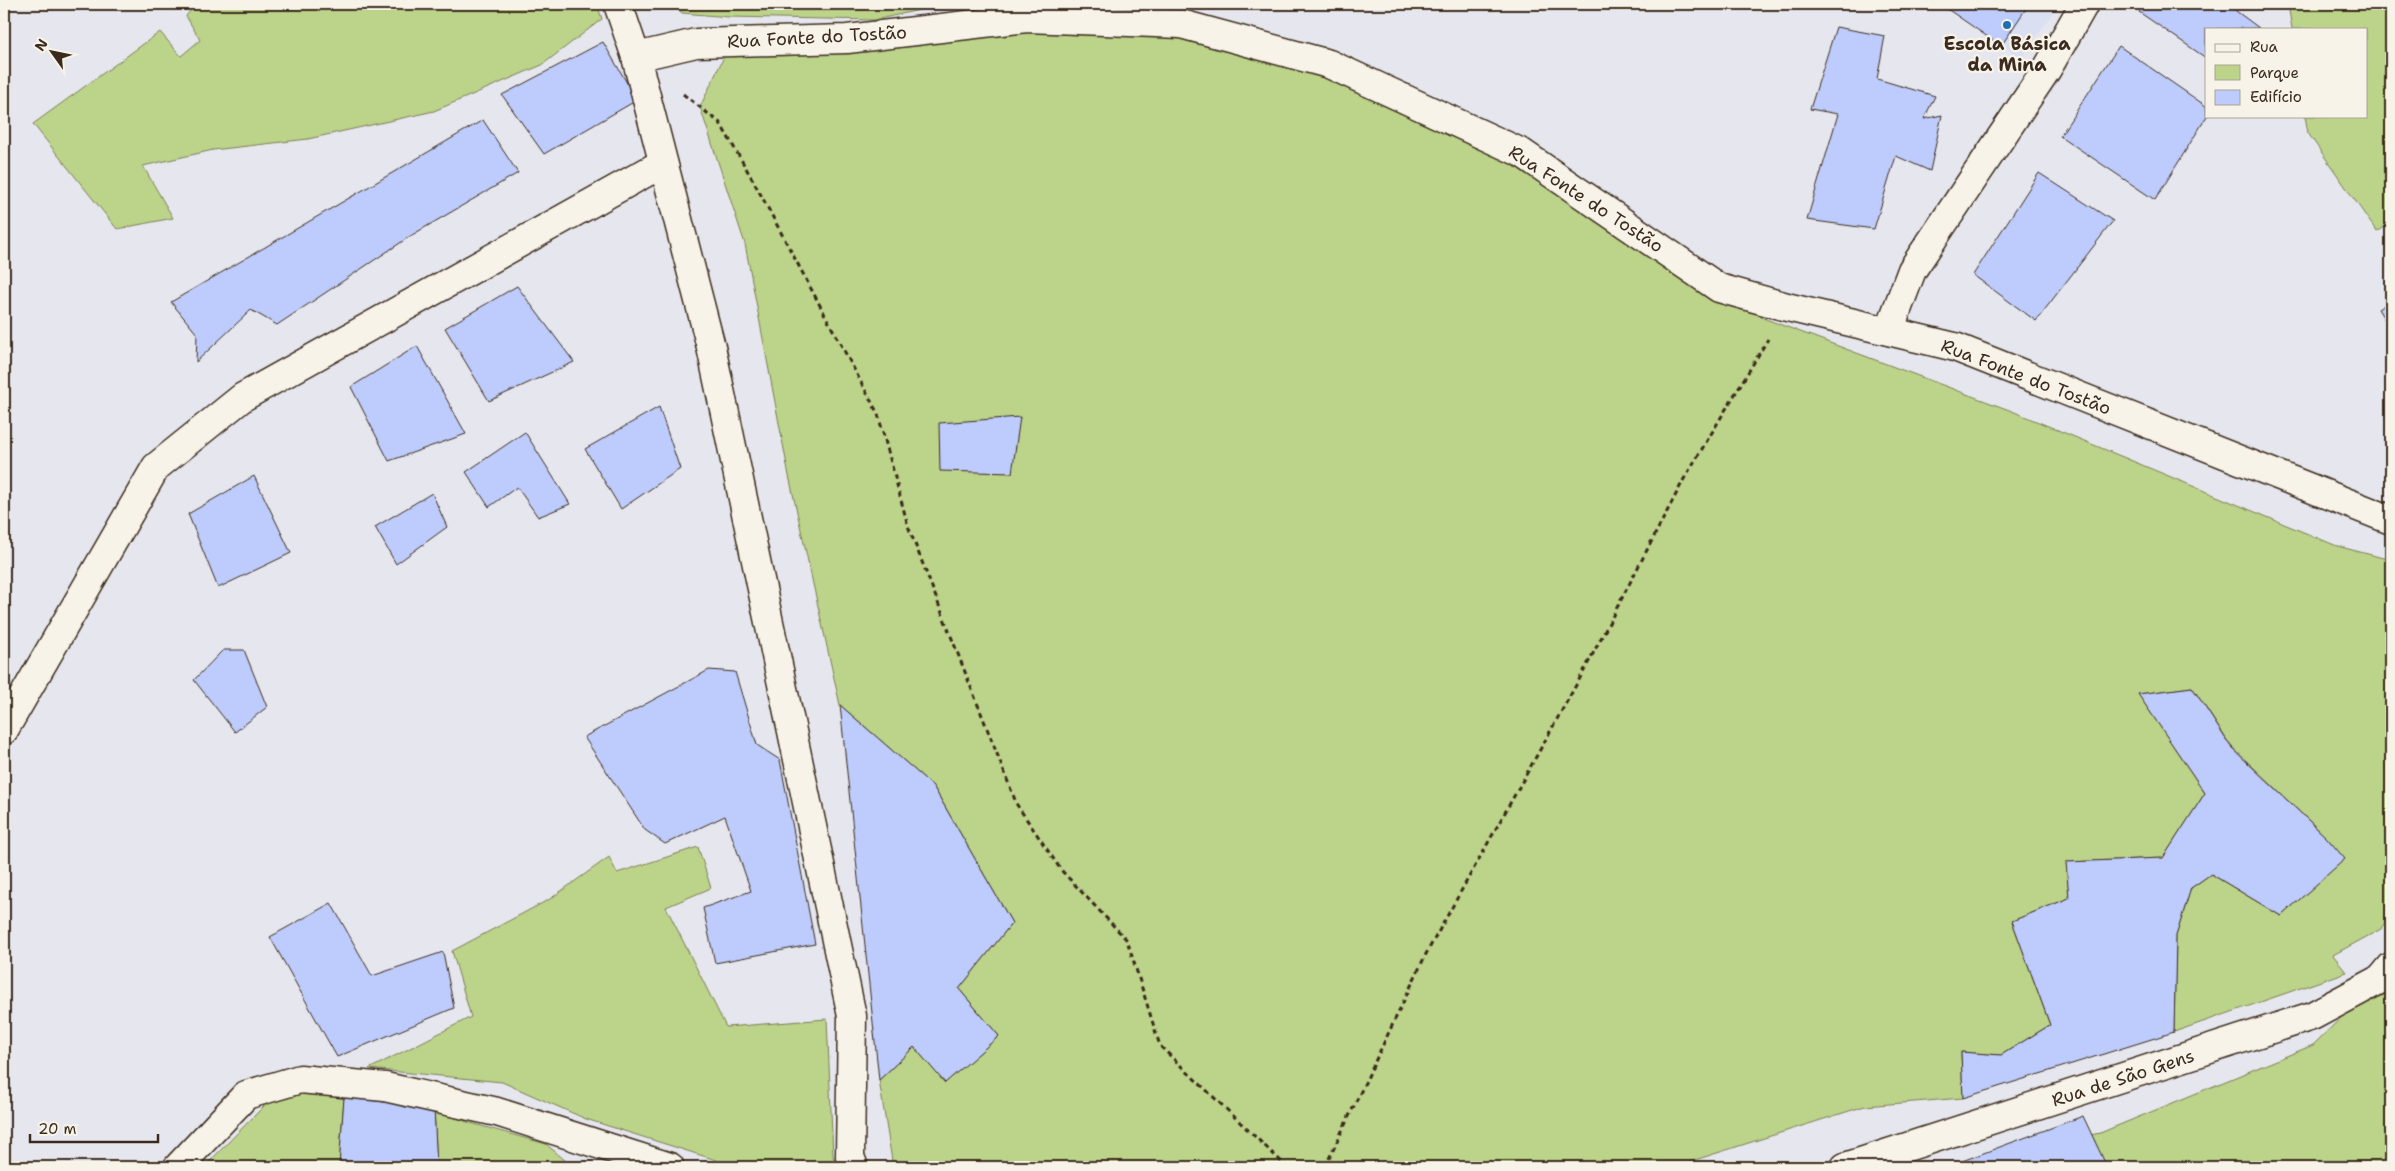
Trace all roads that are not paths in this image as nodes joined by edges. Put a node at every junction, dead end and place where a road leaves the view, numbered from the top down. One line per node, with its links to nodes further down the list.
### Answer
1 (618, 4): 3 (street)
2 (2084, 4): 5 (street)
3 (636, 56): 4 (street); 5 (street, Rua Fonte do Tostão)
4 (663, 163): 7 (street); 11 (street)
5 (1889, 331): 6 (street, Rua Fonte do Tostão)
6 (2391, 520)
7 (4, 730)
8 (2391, 967): 12 (street, Rua de São Gens)
9 (178, 1167): 10 (street)
10 (670, 1167)
11 (854, 1167)
12 (1845, 1167)

